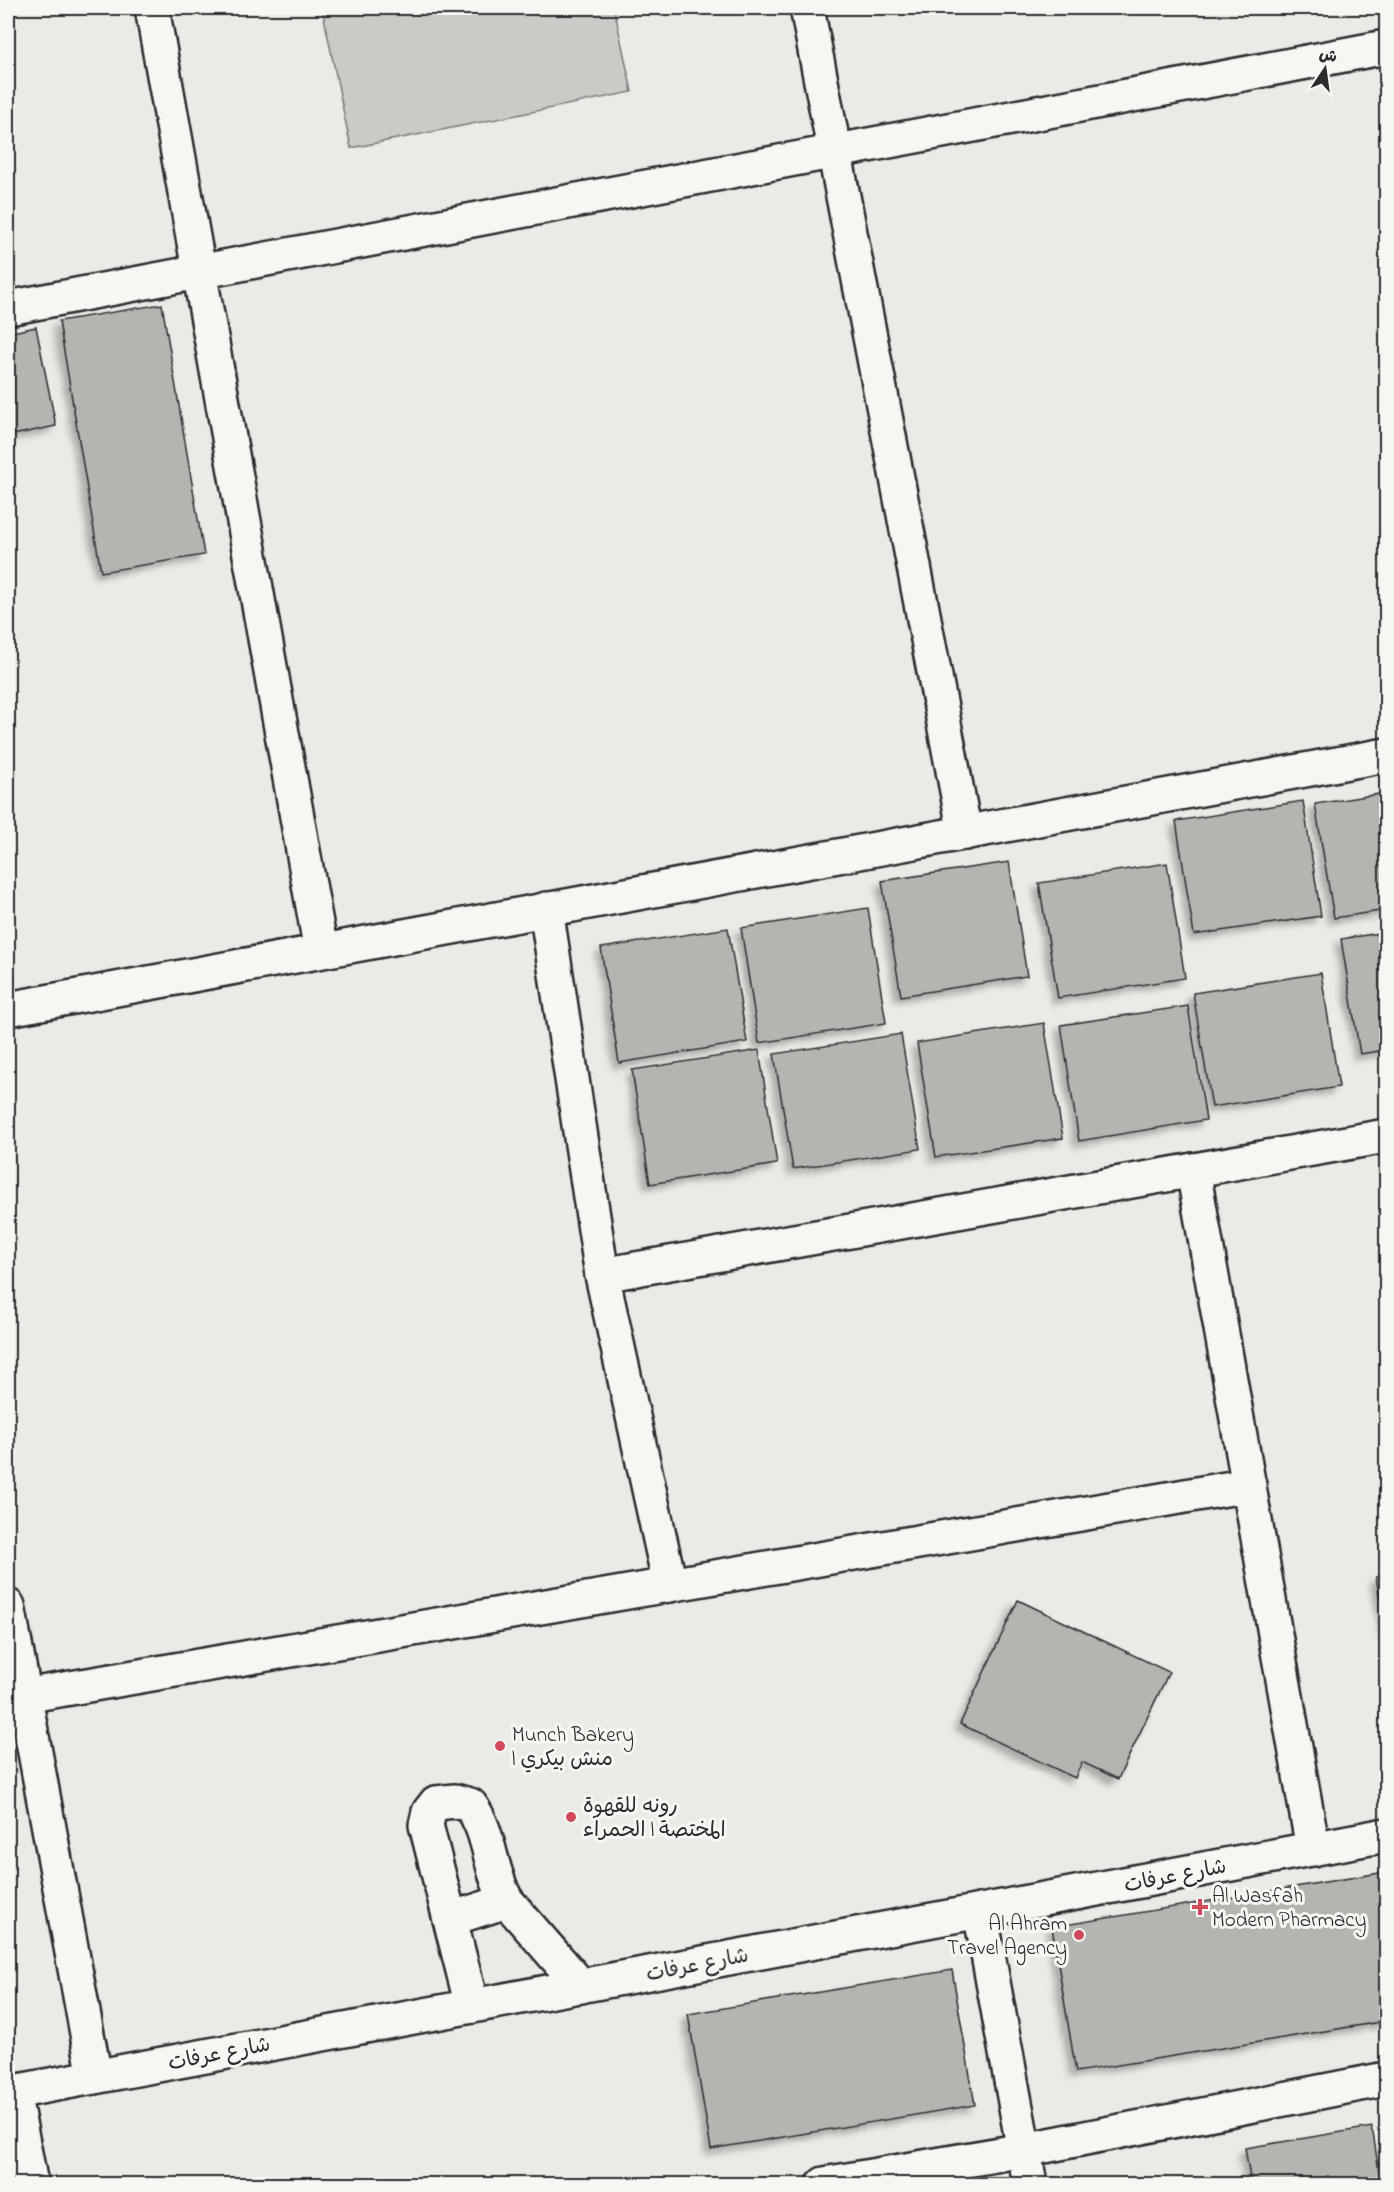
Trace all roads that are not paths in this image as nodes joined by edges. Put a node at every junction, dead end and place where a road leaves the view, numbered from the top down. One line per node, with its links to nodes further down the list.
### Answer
1 (152, 8): 5 (street)
2 (807, 8): 4 (street)
3 (1386, 46): 4 (street)
4 (833, 152): 5 (street); 8 (street)
5 (200, 272): 6 (street); 10 (street)
6 (8, 308)
7 (1386, 755): 8 (street)
8 (965, 833): 9 (street)
9 (546, 909): 10 (street); 14 (street)
10 (321, 951): 11 (street)
11 (8, 1009)
12 (1386, 1136): 13 (street)
13 (1193, 1170): 14 (street); 15 (street)
14 (602, 1275): 16 (street)
15 (1249, 1485): 16 (street); 20 (street)
16 (670, 1585): 18 (street)
17 (8, 1606): 18 (street)
18 (24, 1696): 26 (street)
19 (1386, 1835): 20 (street, شارع عرفات)
20 (1313, 1849): 22 (street, شارع عرفات)
21 (507, 1901): 23 (street); 23 (street); 24 (street)
22 (980, 1911): 24 (street, شارع عرفات); 29 (street)
23 (450, 1919): 25 (street)
24 (581, 1986): 25 (street, شارع عرفات)
25 (472, 2006): 26 (street, شارع عرفات)
26 (95, 2077): 28 (street, شارع عرفات)
27 (1386, 2079): 29 (street)
28 (10, 2093): 30 (street)
29 (1024, 2150): 31 (street); 32 (street)
30 (31, 2184)
31 (824, 2184)
32 (1030, 2184)

